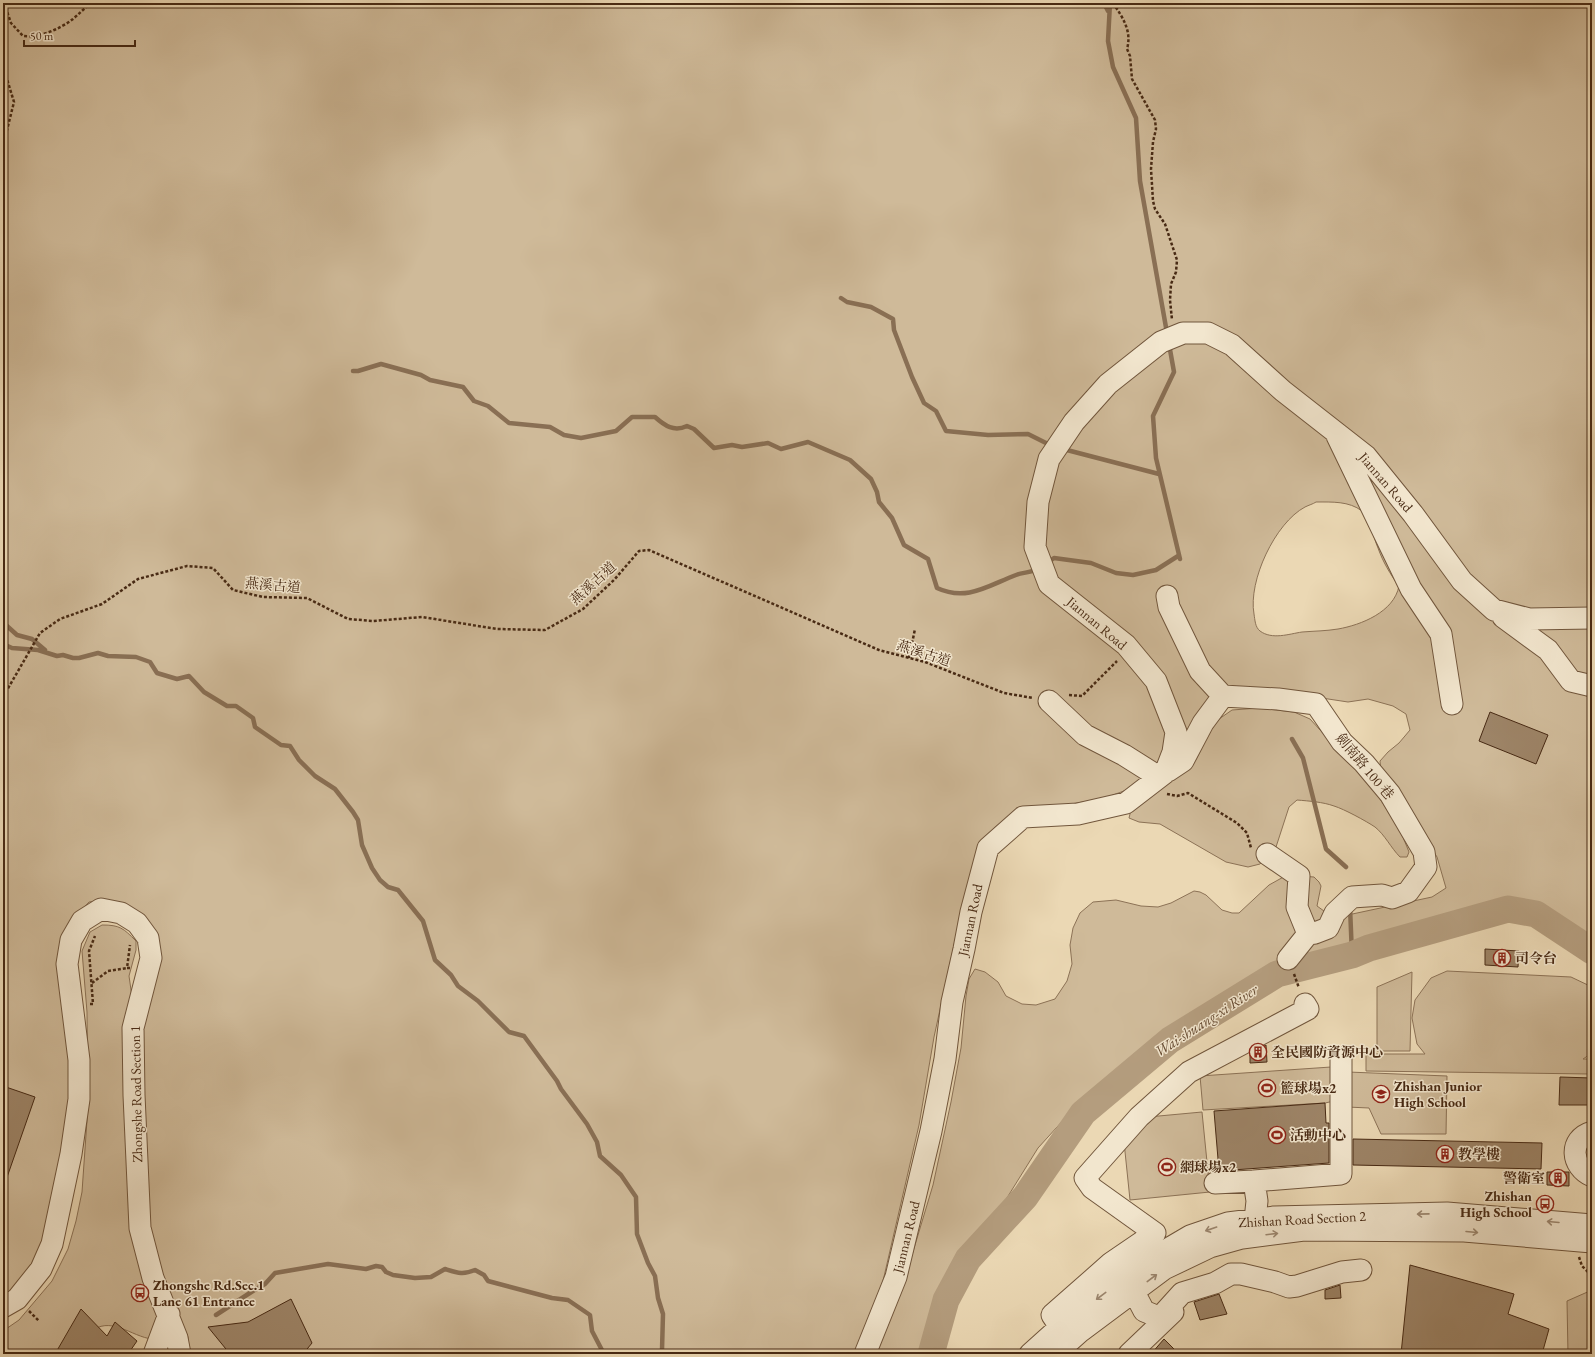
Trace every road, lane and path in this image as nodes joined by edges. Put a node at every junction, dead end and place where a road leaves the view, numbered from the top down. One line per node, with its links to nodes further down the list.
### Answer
1 (4, 3): 2 (path)
2 (93, 3)
3 (1113, 3): 6 (path)
4 (3, 66): 5 (path)
5 (3, 136)
6 (1169, 339): 7 (street, Jiannan Road); 19 (street, Jiannan Road)
7 (1335, 432): 9 (street, Jiannan Road); 18 (street)
8 (1167, 596): 15 (street)
9 (1494, 610): 10 (street, Jiannan Road); 14 (street)
10 (1592, 618)
11 (915, 628): 13 (path)
12 (1122, 656): 17 (path, 燕溪古道)
13 (908, 658): 16 (path, 燕溪古道); 17 (path, 燕溪古道)
14 (1592, 686)
15 (1223, 696): 19 (street); 22 (street, 劍南路 100 巷)
16 (3, 697)
17 (1049, 701): 19 (street)
18 (1452, 704)
19 (1162, 775): 20 (path); 46 (street, Jiannan Road)
20 (1267, 854): 22 (street)
21 (99, 933): 27 (path)
22 (1308, 934): 24 (street)
23 (130, 942): 25 (path)
24 (1288, 959): 28 (path)
25 (127, 968): 26 (path); 27 (path)
26 (147, 970): 29 (street, Zhongshe Road Section 1); 42 (street, Zhongshe Road Section 1)
27 (92, 983): 29 (path)
28 (1305, 1004): 43 (street)
29 (71, 1005): 41 (street, Zhongshe Road Section 1)
30 (1340, 1058): 33 (street)
31 (1592, 1132): 32 (street)
32 (1592, 1176)
33 (1254, 1180): 34 (street); 35 (street)
34 (1215, 1183)
35 (1255, 1220): 36 (street, Zhishan Road Section 2, one-way to 35); 43 (street, Zhishan Road Section 2, one-way to 43)
36 (1592, 1225)
37 (1592, 1242): 40 (street, Zhishan Road Section 2, one-way to 37)
38 (1361, 1270): 40 (street)
39 (1223, 1290): 49 (street)
40 (1134, 1292): 48 (street, Zhishan Road Section 2)
41 (3, 1307)
42 (169, 1314): 44 (street); 45 (street, Zhongshe Road Section 1)
43 (1060, 1327): 47 (street, Zhishan Road Section 2)
44 (154, 1354)
45 (180, 1354)
46 (865, 1354)
47 (1030, 1354)
48 (1055, 1354)
49 (1129, 1354)

